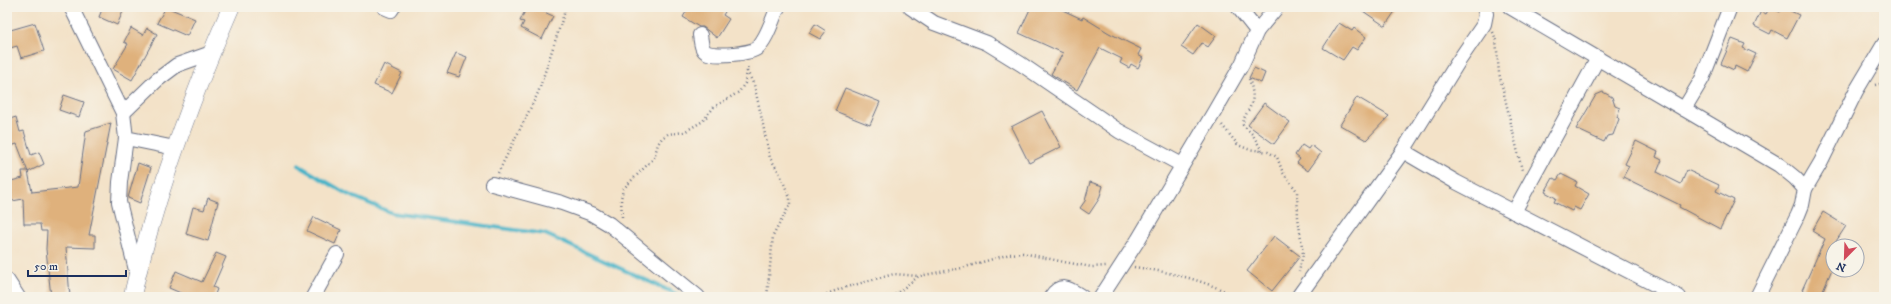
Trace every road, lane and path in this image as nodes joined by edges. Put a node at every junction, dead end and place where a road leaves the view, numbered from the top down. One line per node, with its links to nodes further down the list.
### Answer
1 (71, 7): 22 (street)
2 (231, 7): 17 (main road)
3 (384, 7): 4 (street)
4 (393, 7)
5 (565, 7): 29 (path)
6 (778, 7): 16 (street)
7 (910, 7): 28 (street)
8 (1238, 7): 13 (street)
9 (1277, 7): 13 (street)
10 (1510, 7): 18 (street)
11 (1730, 7): 21 (street)
12 (1485, 11): 27 (street); 31 (path)
13 (1257, 31): 19 (street)
14 (700, 35): 16 (street)
15 (1884, 44): 30 (street)
16 (750, 52): 20 (path)
17 (211, 53): 22 (street); 25 (main road)
18 (1598, 58): 21 (street); 31 (street)
19 (1242, 64): 23 (street); 26 (path)
20 (747, 71): 33 (path); 44 (path)
21 (1684, 110): 30 (street)
22 (123, 113): 24 (street)
23 (1213, 114): 26 (path); 28 (street)
24 (126, 138): 25 (street); 36 (street)
25 (175, 148): 36 (main road)
26 (1262, 151): 38 (path)
27 (1403, 151): 32 (street); 51 (street)
28 (1182, 164): 35 (street)
29 (492, 184): 33 (street)
30 (1805, 189): 53 (street)
31 (1527, 190): 32 (street)
32 (1514, 212): 52 (street)
33 (624, 238): 43 (street)
34 (337, 254): 42 (street)
35 (1122, 266): 37 (path); 49 (street); 50 (path)
36 (137, 274): 41 (main road)
37 (919, 276): 45 (path); 46 (path)
38 (1298, 276)
39 (7, 280): 40 (street)
40 (18, 297)
41 (132, 297)
42 (313, 297)
43 (698, 297)
44 (767, 297)
45 (819, 297)
46 (892, 297)
47 (1051, 297): 48 (street)
48 (1082, 297)
49 (1100, 297)
50 (1234, 297)
51 (1298, 297)
52 (1679, 297)
53 (1757, 297)

